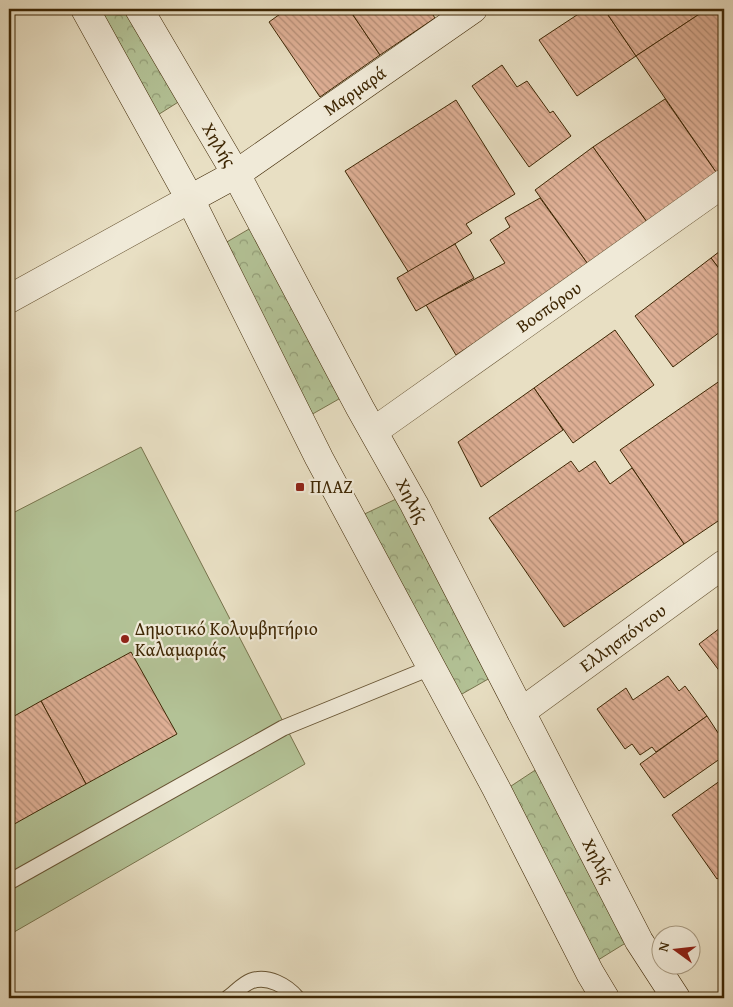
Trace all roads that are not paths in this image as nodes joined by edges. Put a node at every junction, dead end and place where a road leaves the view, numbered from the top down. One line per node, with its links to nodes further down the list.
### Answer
1 (85, 9): 6 (main road)
2 (139, 9): 4 (main road, Χηλής)
3 (474, 9): 4 (main road, Μαρμαρά)
4 (236, 174): 6 (main road, Μαρμαρά); 8 (main road, Χηλής)
5 (724, 184): 8 (main road, Βοσπόρου)
6 (190, 199): 7 (main road, Μαρμαρά); 10 (main road)
7 (9, 299)
8 (374, 432): 11 (main road, Χηλής)
9 (724, 564): 11 (main road, Ελλησπόντου)
10 (430, 668): 12 (lane); 15 (main road)
11 (521, 712): 16 (main road, Χηλής)
12 (9, 882)
13 (228, 998): 14 (lane)
14 (296, 998)
15 (605, 998)
16 (676, 998)

